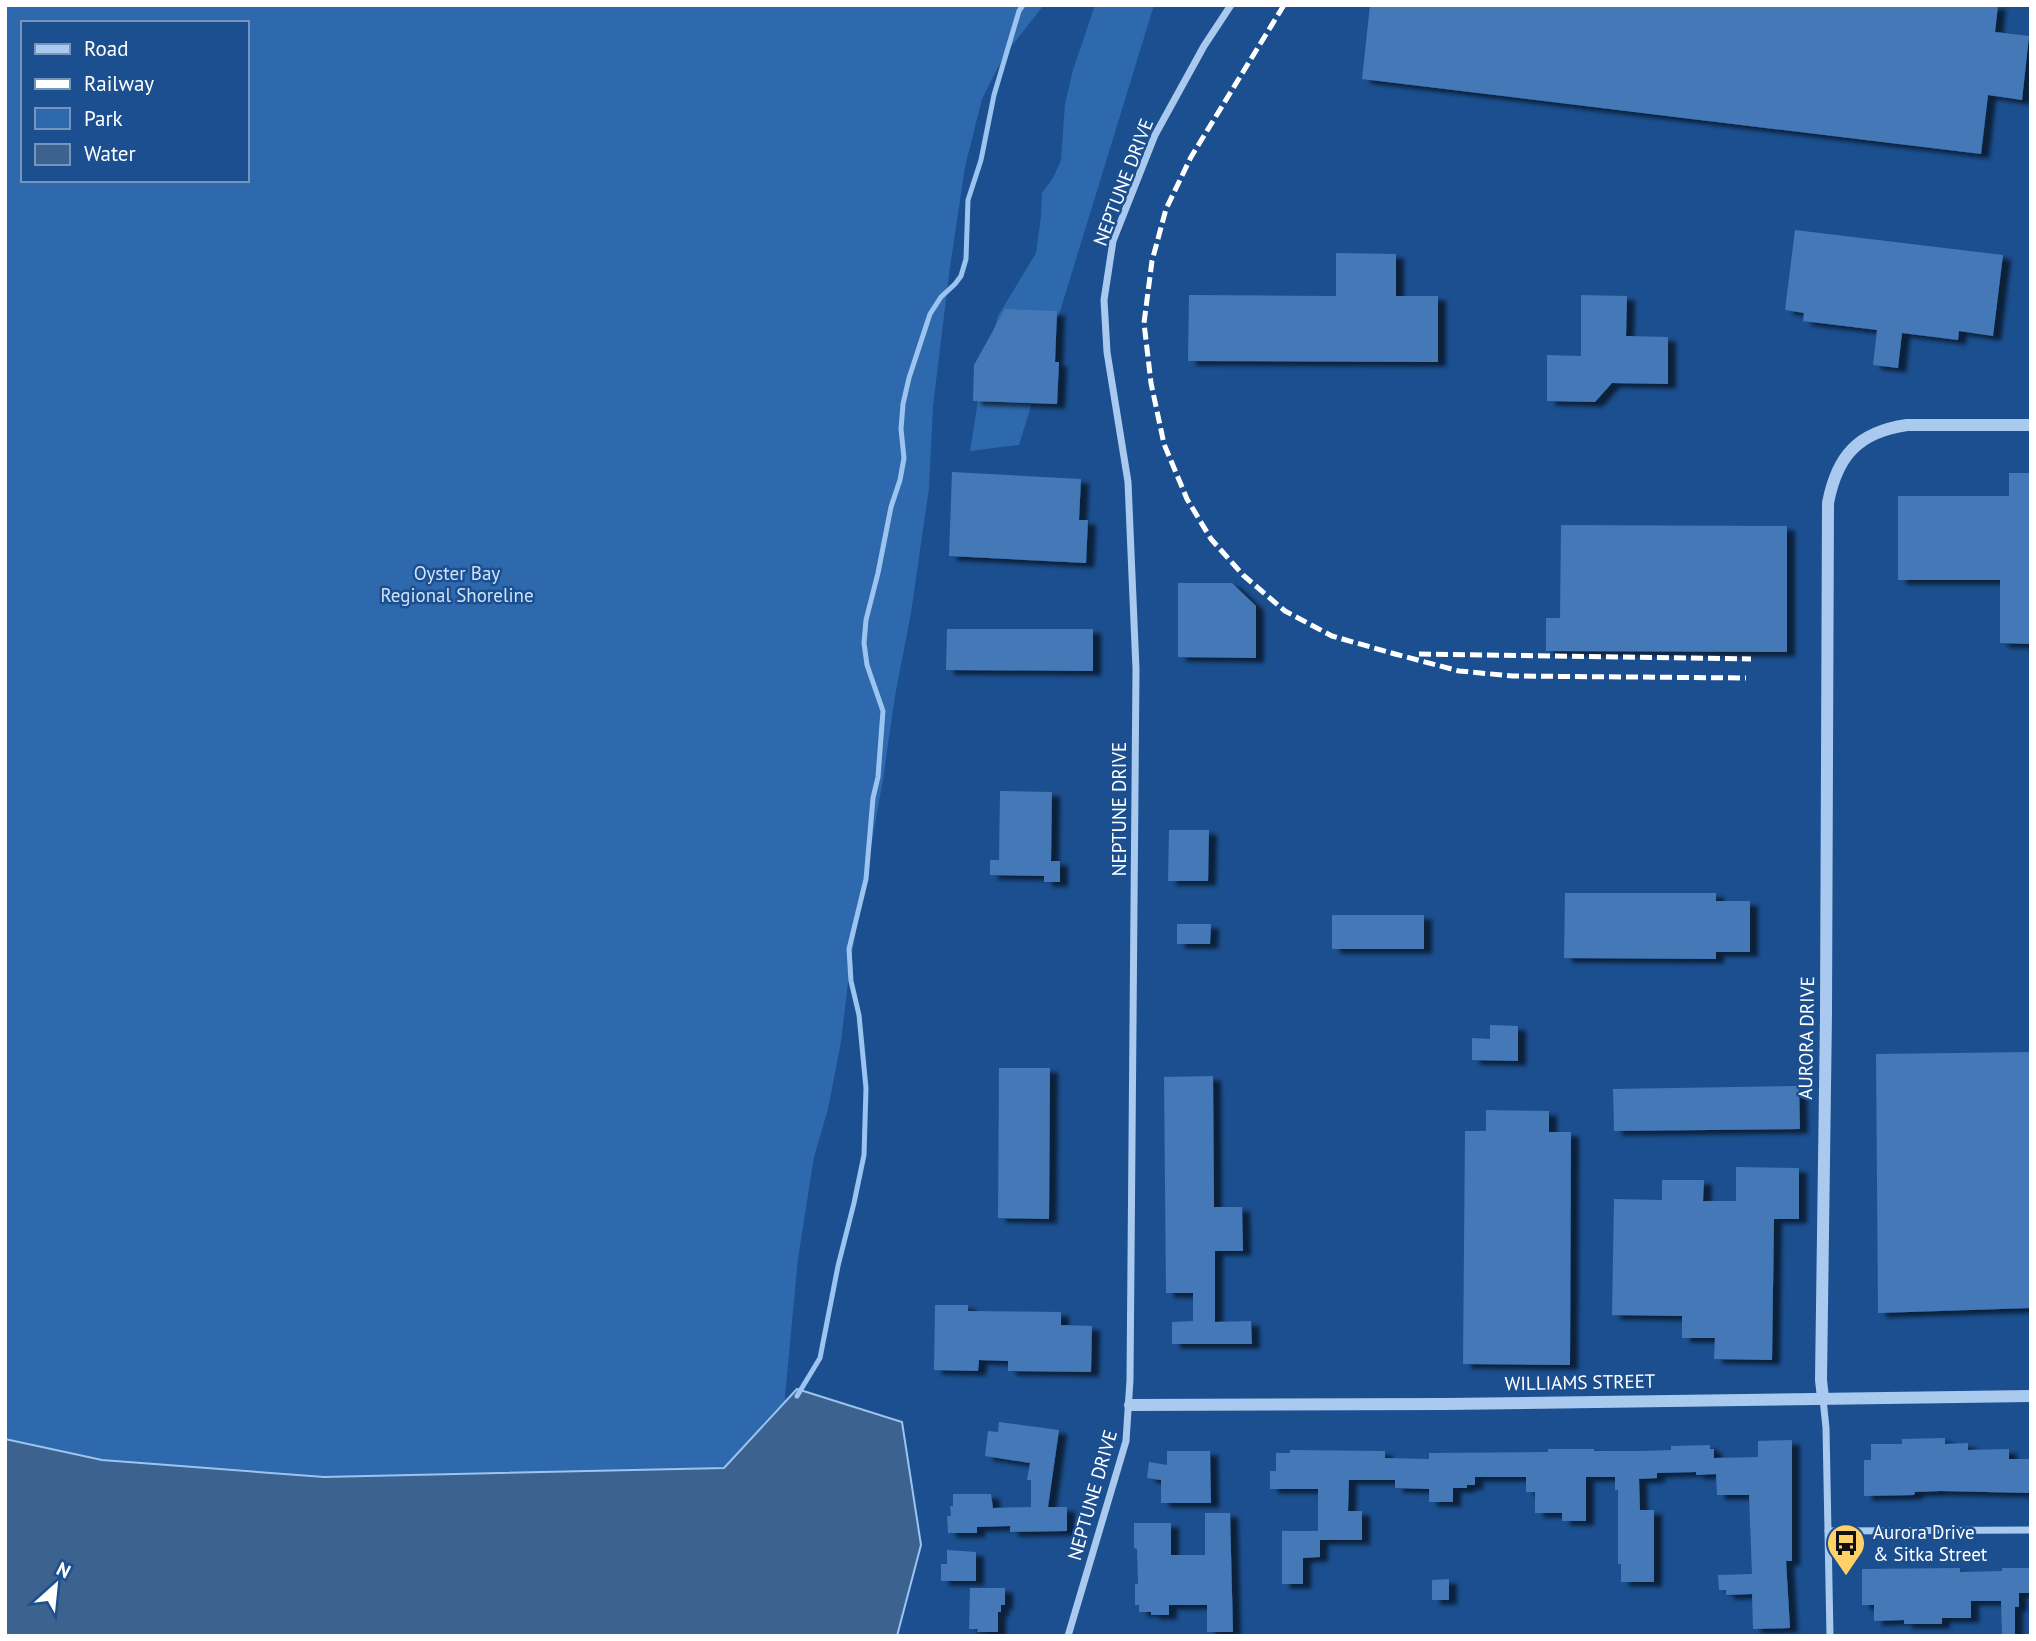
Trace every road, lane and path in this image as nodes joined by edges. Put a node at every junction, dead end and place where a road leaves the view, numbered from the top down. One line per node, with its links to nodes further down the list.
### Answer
1 (1231, 5): 5 (street, NEPTUNE DRIVE)
2 (2031, 425): 4 (street, AURORA DRIVE)
3 (2031, 1396): 4 (street, WILLIAMS STREET)
4 (1823, 1398): 5 (street, WILLIAMS STREET); 7 (street, AURORA DRIVE)
5 (1130, 1405): 8 (street, NEPTUNE DRIVE)
6 (2031, 1530): 7 (street)
7 (1828, 1531): 9 (street, AURORA DRIVE)
8 (1068, 1636)
9 (1830, 1636)

